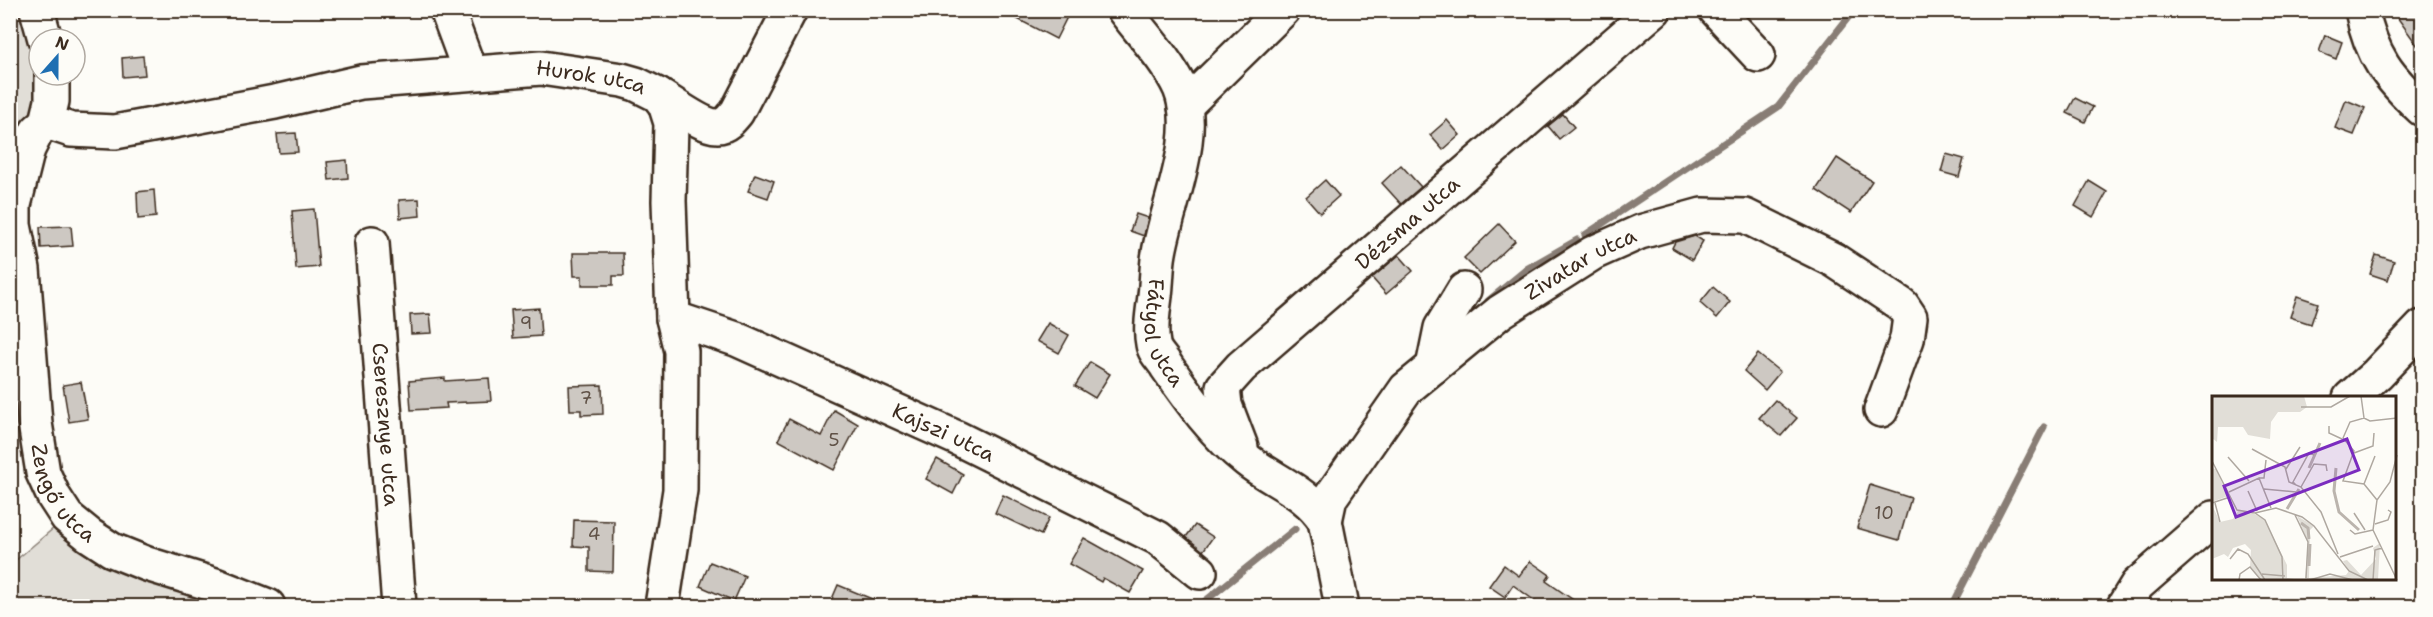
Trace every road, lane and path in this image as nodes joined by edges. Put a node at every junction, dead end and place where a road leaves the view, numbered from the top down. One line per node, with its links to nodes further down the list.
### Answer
1 (38, 10): 9 (street)
2 (447, 10): 11 (street)
3 (790, 10): 13 (street)
4 (1124, 10): 14 (street, Fátyol utca)
5 (1283, 10): 14 (street)
6 (1654, 10): 25 (street, Dézsma utca)
7 (1716, 10): 10 (street)
8 (2362, 10): 15 (street)
9 (42, 27)
10 (1758, 56)
11 (470, 72): 13 (street, Hurok utca); 16 (street, Hurok utca)
12 (52, 87): 16 (street)
13 (658, 95): 20 (street, Hurok utca)
14 (1185, 106): 25 (street, Fátyol utca)
15 (2422, 109)
16 (46, 122): 17 (street, Zengő utca)
17 (12, 226): 29 (street, Zengő utca)
18 (372, 243): 30 (street, Cseresznye utca)
19 (1464, 290): 22 (street)
20 (673, 318): 28 (street, Kajszi utca); 31 (street, Hurok utca)
21 (2422, 327): 23 (street)
22 (1433, 367): 24 (street, Zivatar utca); 27 (street, Zivatar utca)
23 (2352, 396)
24 (1881, 410)
25 (1247, 460): 27 (street, Fátyol utca)
26 (2212, 520): 33 (street)
27 (1325, 521): 32 (street, Fátyol utca)
28 (1200, 572)
29 (268, 606)
30 (399, 606)
31 (662, 606)
32 (1342, 606)
33 (2124, 606)

